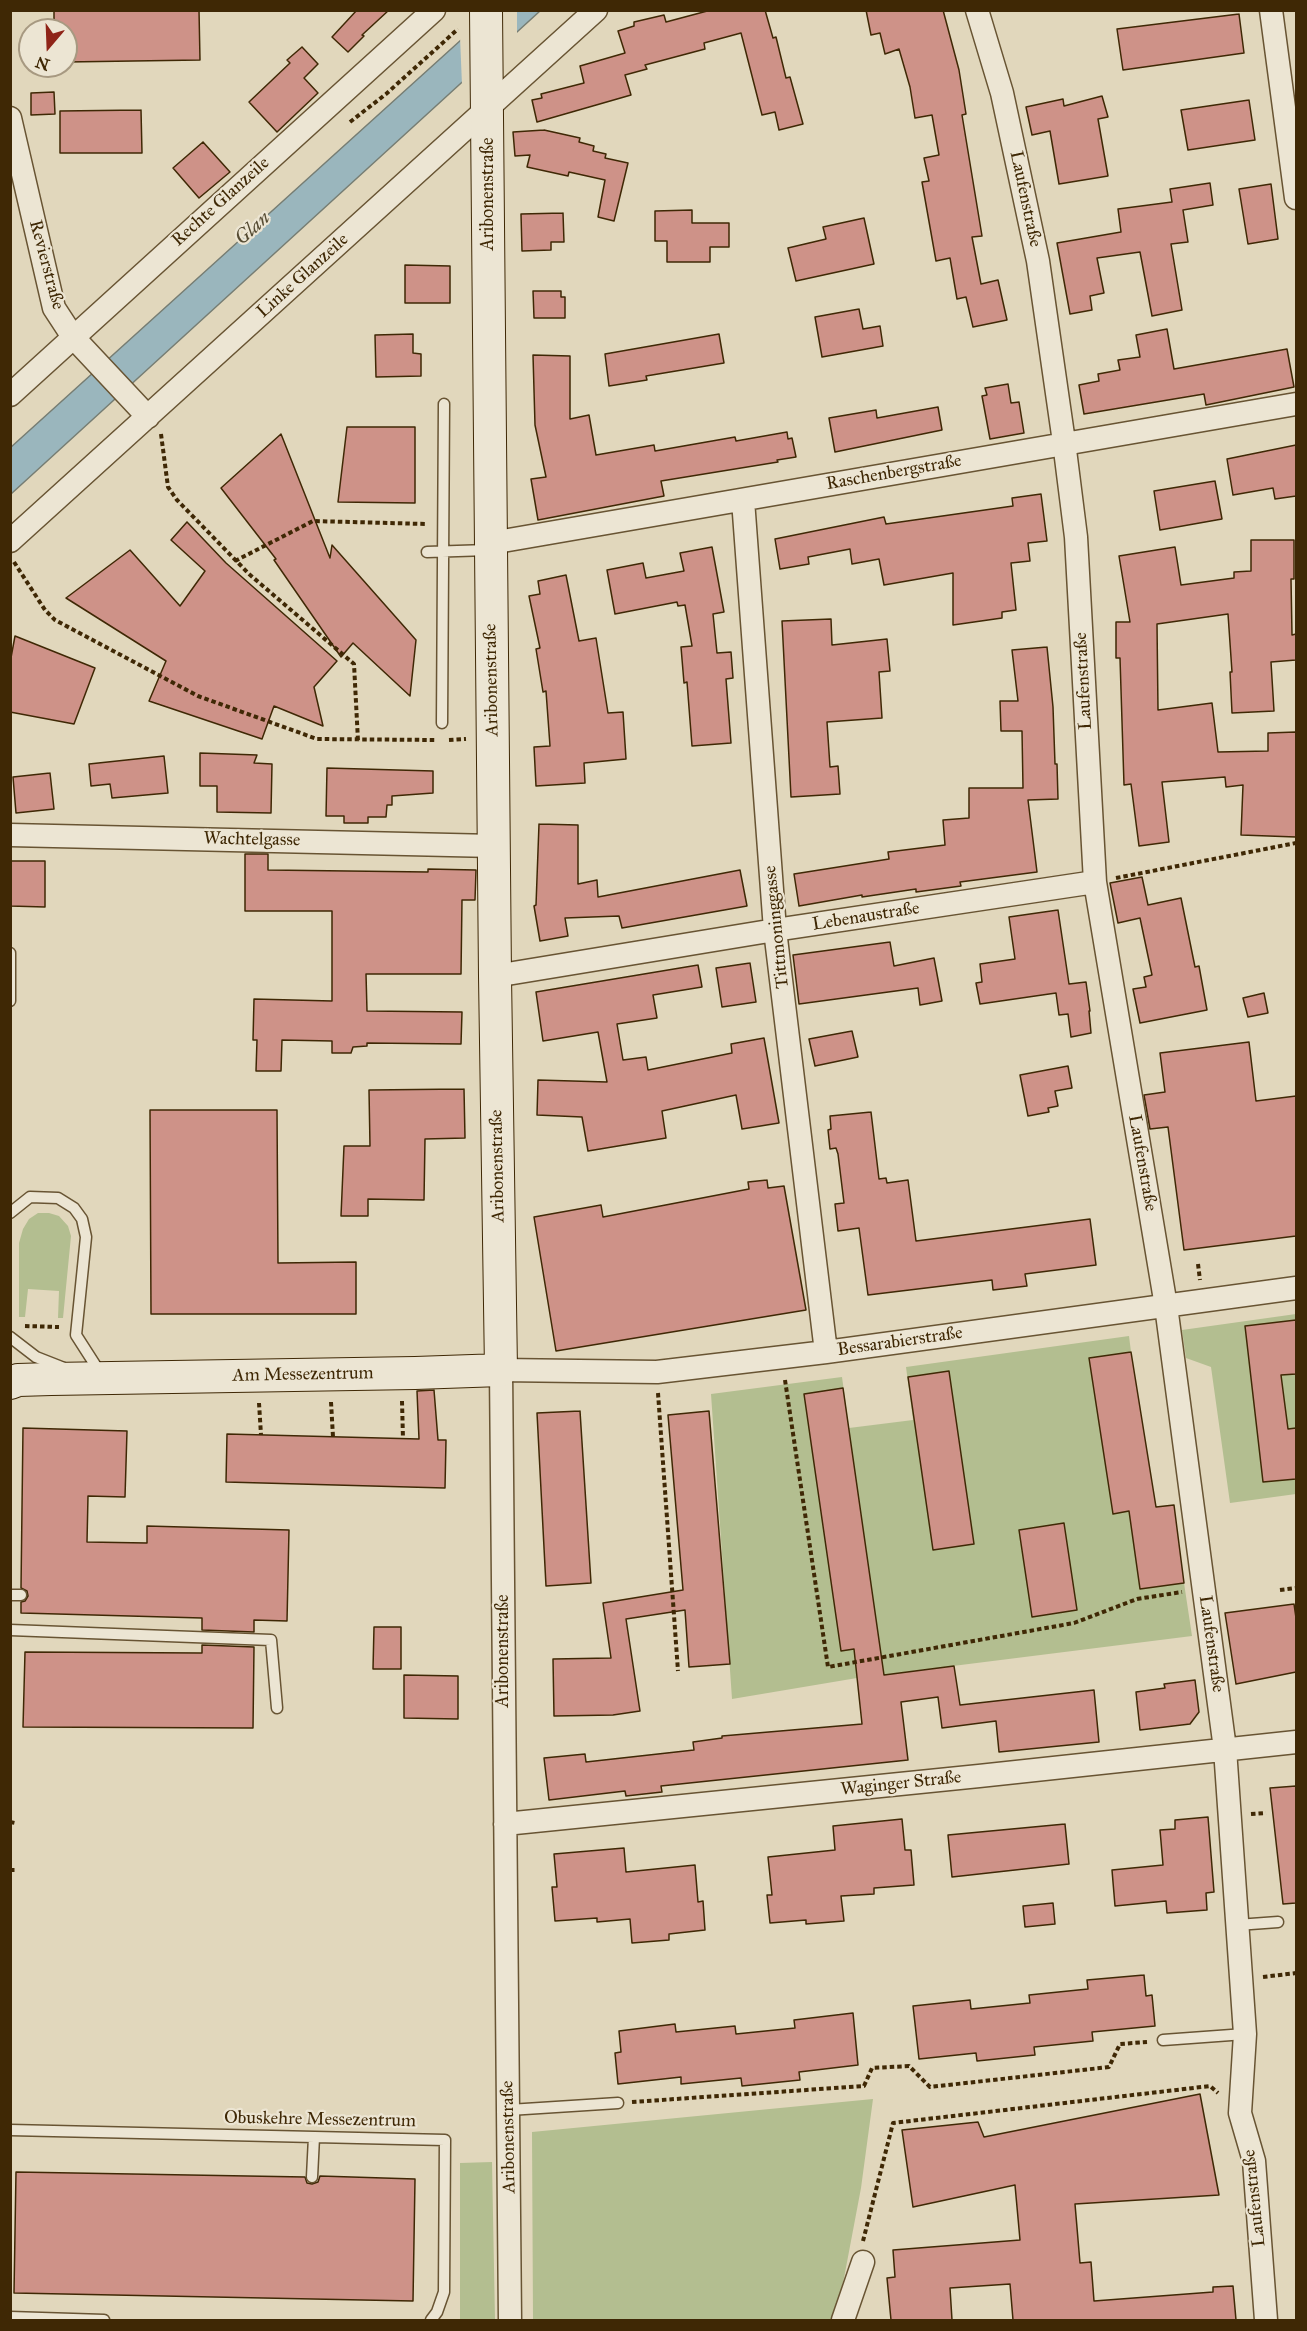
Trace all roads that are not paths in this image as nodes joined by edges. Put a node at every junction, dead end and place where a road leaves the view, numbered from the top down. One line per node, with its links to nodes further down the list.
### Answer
1 (434, 10): 9 (street, Rechte Glanzeile)
2 (596, 10): 6 (street, Linke Glanzeile)
3 (977, 10): 14 (street, Laufenstraße)
4 (1271, 10): 8 (street)
5 (474, 18): 6 (street, Aribonenstraße)
6 (488, 100): 13 (street, Linke Glanzeile); 17 (street, Aribonenstraße)
7 (10, 118): 9 (street, Revierstraße)
8 (1296, 198)
9 (73, 337): 10 (street, Rechte Glanzeile); 13 (street, Revierstraße)
10 (10, 395)
11 (444, 404): 18 (lane)
12 (1296, 404): 14 (street, Raschenbergstraße)
13 (148, 417): 16 (street, Linke Glanzeile)
14 (1064, 442): 15 (street, Raschenbergstraße); 23 (street, Laufenstraße)
15 (743, 500): 17 (street, Raschenbergstraße); 24 (street, Tittmoninggasse)
16 (10, 541)
17 (491, 546): 18 (lane); 22 (street, Aribonenstraße)
18 (443, 551): 19 (lane); 20 (lane)
19 (427, 552)
20 (442, 723)
21 (10, 835): 22 (street, Wachtelgasse)
22 (494, 846): 26 (street, Aribonenstraße)
23 (1095, 882): 24 (street, Lebenaustraße); 30 (street, Laufenstraße)
24 (775, 930): 26 (street, Lebenaustraße); 32 (street, Tittmoninggasse)
25 (10, 953): 27 (lane)
26 (495, 976): 33 (street, Aribonenstraße)
27 (10, 1001)
28 (10, 1213): 34 (lane)
29 (1296, 1288): 30 (street, Bessarabierstraße)
30 (1166, 1306): 32 (street, Bessarabierstraße); 40 (street, Laufenstraße)
31 (10, 1337): 34 (lane)
32 (826, 1352): 33 (street, Bessarabierstraße)
33 (501, 1370): 34 (street, Am Messezentrum); 41 (street, Aribonenstraße)
34 (104, 1378): 35 (street, Am Messezentrum); 36 (street, Am Messezentrum)
35 (10, 1383)
36 (10, 1398)
37 (10, 1630): 38 (lane)
38 (277, 1708)
39 (1296, 1742): 40 (street, Waginger Straße)
40 (1225, 1749): 41 (street, Waginger Straße); 43 (street, Laufenstraße)
41 (505, 1824): 47 (street, Aribonenstraße)
42 (1278, 1922): 43 (lane)
43 (1238, 1925): 44 (street, Laufenstraße)
44 (1245, 2034): 45 (lane); 57 (street, Laufenstraße)
45 (1163, 2040)
46 (618, 2103): 47 (lane)
47 (509, 2110): 55 (street, Aribonenstraße)
48 (10, 2130): 49 (lane, Obuskehre Messezentrum)
49 (314, 2137): 50 (lane); 54 (lane, Obuskehre Messezentrum)
50 (312, 2176)
51 (863, 2262): 56 (street)
52 (10, 2318): 53 (lane)
53 (104, 2320)
54 (431, 2320)
55 (510, 2320)
56 (843, 2320)
57 (1266, 2320)

